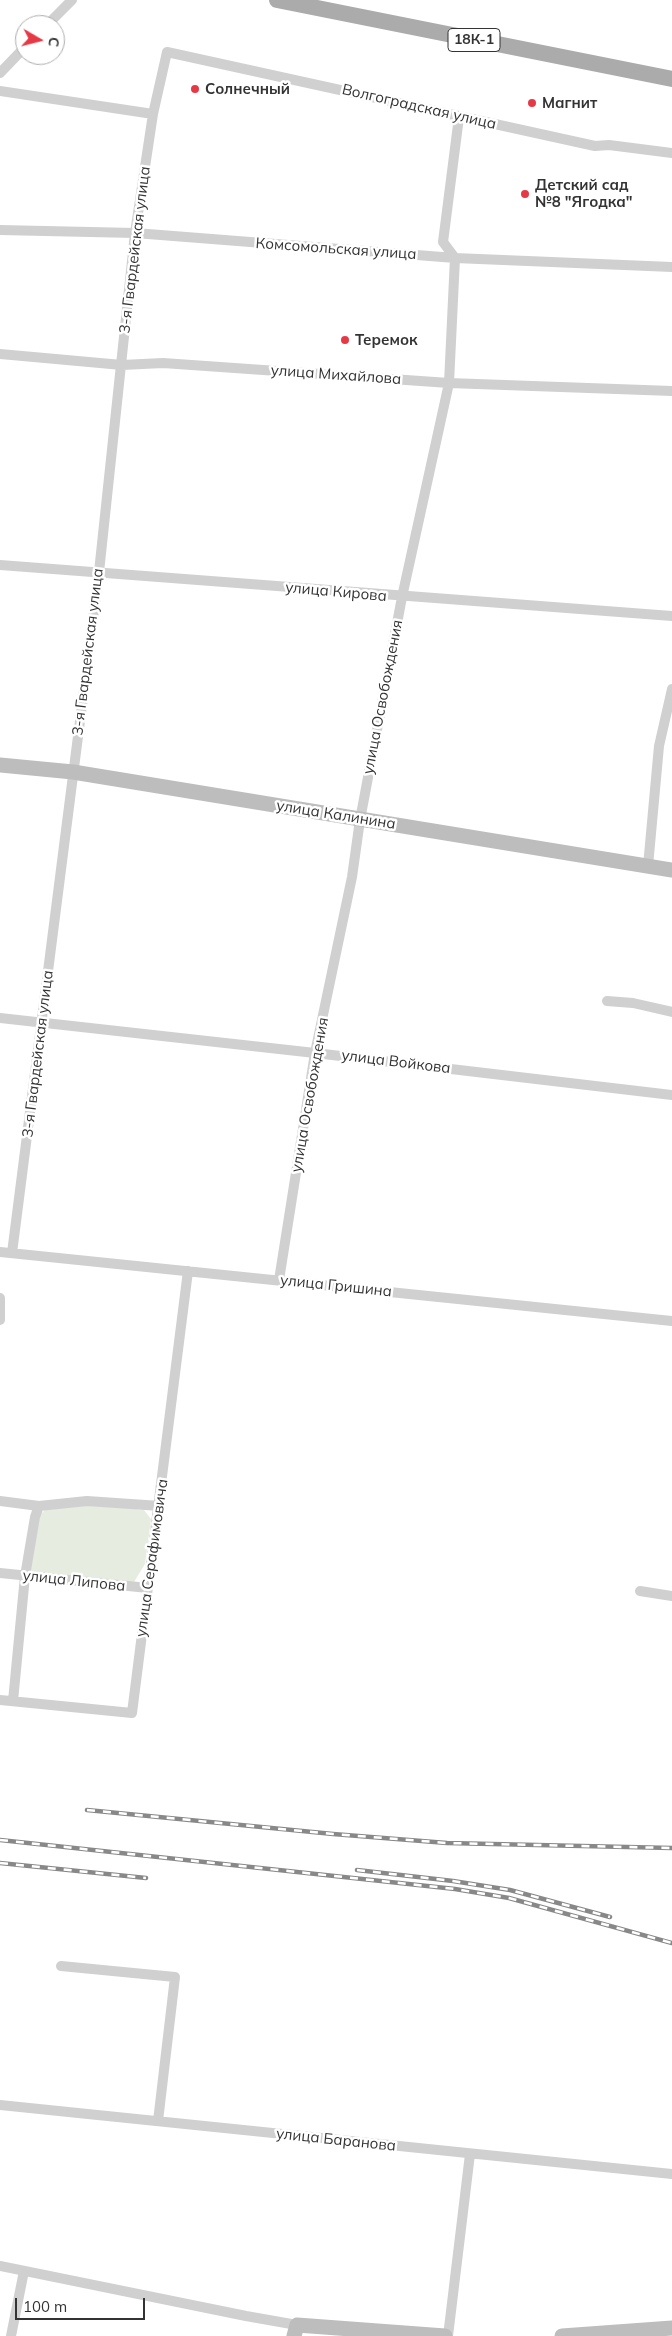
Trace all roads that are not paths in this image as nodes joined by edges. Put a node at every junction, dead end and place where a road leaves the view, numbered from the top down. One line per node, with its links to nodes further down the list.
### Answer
1 (72, 0): 3 (street)
2 (277, 0): 7 (main road, 18К-1)
3 (57, 15)
4 (167, 52): 9 (street, 3-я Гвардейская улица); 10 (street, Волгоградская улица)
5 (15, 58): 6 (street)
6 (0, 73)
7 (672, 80)
8 (0, 91): 9 (street)
9 (153, 114): 13 (street, 3-я Гвардейская улица)
10 (460, 117): 11 (street, Волгоградская улица); 14 (street)
11 (672, 153)
12 (0, 230): 13 (street, Комсомольская улица)
13 (135, 233): 14 (street, Комсомольская улица); 17 (street, 3-я Гвардейская улица)
14 (455, 258): 15 (street, Комсомольская улица); 18 (street, улица Освобождения)
15 (672, 267)
16 (0, 354): 17 (street, улица Михайлова)
17 (122, 364): 18 (street, улица Михайлова); 21 (street, 3-я Гвардейская улица)
18 (449, 383): 19 (street, улица Михайлова); 22 (street, улица Освобождения)
19 (672, 391)
20 (0, 565): 21 (street, улица Кирова)
21 (99, 572): 22 (street, улица Кирова); 26 (street, 3-я Гвардейская улица)
22 (402, 597): 23 (street, улица Кирова); 27 (street, улица Освобождения)
23 (672, 616)
24 (672, 689): 28 (street)
25 (0, 764): 26 (street, улица Калинина)
26 (73, 772): 27 (street, улица Калинина); 33 (street, 3-я Гвардейская улица)
27 (360, 820): 28 (street, улица Калинина); 34 (street, улица Освобождения)
28 (648, 866): 29 (street, улица Калинина)
29 (672, 870)
30 (607, 1001): 31 (street)
31 (672, 1012)
32 (0, 1018): 33 (street, улица Войкова)
33 (42, 1023): 34 (street, улица Войкова); 37 (street, 3-я Гвардейская улица)
34 (315, 1052): 35 (street, улица Войкова); 39 (street, улица Освобождения)
35 (672, 1095)
36 (0, 1252): 37 (street, улица Гришина)
37 (12, 1253): 38 (street, улица Гришина)
38 (188, 1271): 39 (street, улица Гришина); 45 (street, улица Серафимовича)
39 (279, 1280): 42 (street, улица Гришина)
40 (0, 1298): 41 (street)
41 (0, 1320)
42 (672, 1320)
43 (0, 1501): 44 (street)
44 (39, 1506): 45 (street); 47 (street)
45 (160, 1506): 48 (street, улица Серафимовича)
46 (0, 1573): 47 (street, улица Липова)
47 (24, 1576): 48 (street, улица Липова); 52 (street)
48 (148, 1588): 52 (street, улица Серафимовича)
49 (640, 1592): 50 (street)
50 (672, 1596)
51 (0, 1700): 52 (street, улица Серафимовича)
52 (13, 1701)
53 (61, 1966): 55 (street)
54 (0, 2104): 55 (street, улица Баранова)
55 (158, 2121): 56 (street, улица Баранова)
56 (470, 2154): 57 (street, улица Баранова); 64 (street)
57 (672, 2174)
58 (0, 2266): 59 (street)
59 (24, 2271): 61 (street); 63 (street)
60 (672, 2328): 62 (street)
61 (295, 2330): 64 (street)
62 (593, 2335): 65 (street)
63 (11, 2336)
64 (446, 2336)
65 (562, 2336)

